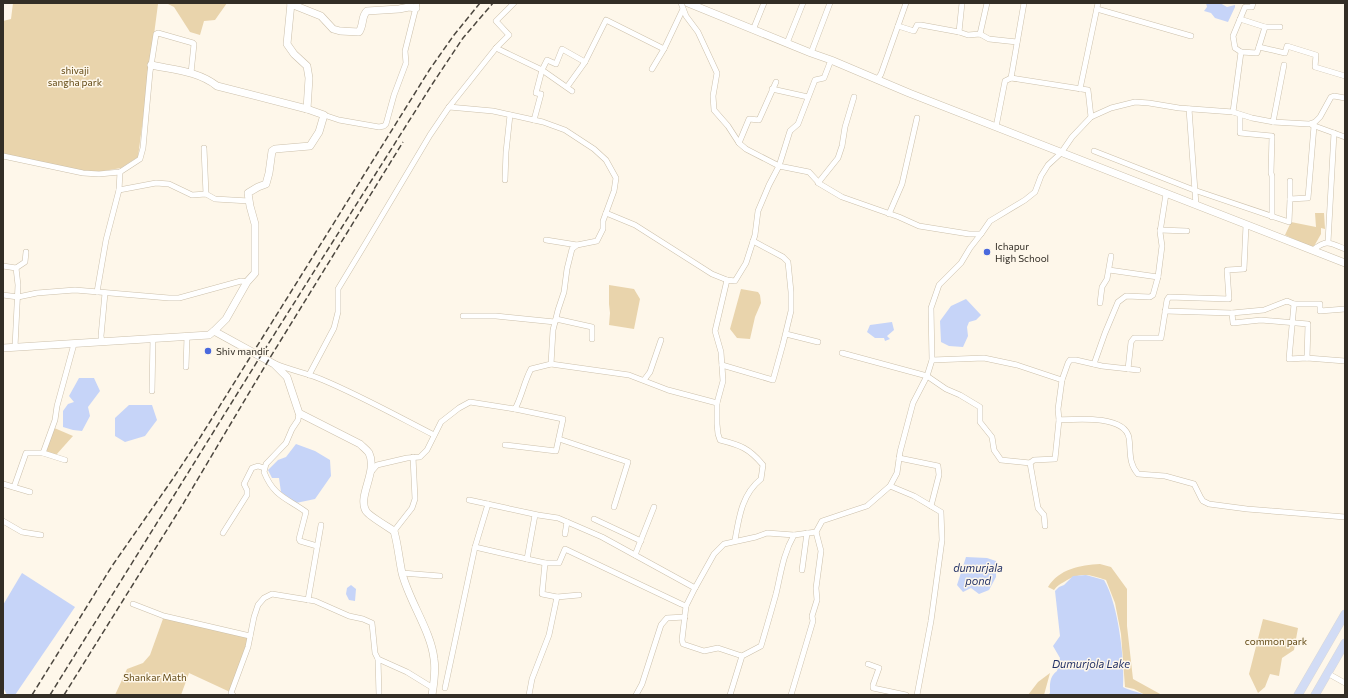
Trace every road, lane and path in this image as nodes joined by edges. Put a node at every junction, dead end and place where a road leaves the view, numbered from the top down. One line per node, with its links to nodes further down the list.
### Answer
1 (291, 3): 14 (street); 51 (street)
2 (514, 3): 28 (street)
3 (681, 3): 15 (street)
4 (688, 3): 21 (street)
5 (764, 3): 21 (street)
6 (803, 3): 26 (street)
7 (830, 3): 31 (street)
8 (906, 3): 18 (street)
9 (962, 3): 22 (street)
10 (987, 3): 23 (street)
11 (1024, 3): 25 (street)
12 (1098, 3): 16 (street)
13 (1253, 3): 17 (street)
14 (417, 6): 54 (street)
15 (683, 9): 29 (street); 65 (street)
16 (1097, 9): 24 (street); 45 (street)
17 (1240, 20): 20 (street); 30 (street)
18 (898, 26): 22 (street); 41 (street)
19 (1280, 26): 20 (street)
20 (1265, 27): 27 (street)
21 (753, 30): 26 (street)
22 (959, 32): 23 (street)
23 (980, 34): 25 (street)
24 (1191, 36)
25 (1017, 42): 40 (street)
26 (787, 44): 31 (street)
27 (1259, 47): 30 (street); 39 (street)
28 (496, 48): 37 (street); 50 (street)
29 (664, 49): 33 (street); 36 (street)
30 (1241, 52): 53 (street)
31 (811, 53): 32 (street)
32 (831, 60): 41 (street); 47 (street)
33 (585, 62): 37 (street); 43 (street)
34 (151, 65): 38 (street); 38 (street); 71 (street)
35 (1284, 65): 60 (street)
36 (652, 69)
37 (542, 70): 43 (street); 59 (street)
38 (191, 73): 51 (street)
39 (1345, 76)
40 (1011, 78): 45 (street); 62 (street)
41 (877, 80): 62 (street)
42 (776, 82): 44 (street)
43 (567, 87): 46 (street)
44 (772, 89): 47 (street); 65 (street)
45 (1080, 89): 56 (street)
46 (572, 90)
47 (808, 97): 70 (street)
48 (854, 97): 74 (street)
49 (1345, 98): 61 (street)
50 (449, 107): 55 (street); 138 (street)
51 (307, 109): 54 (street)
52 (1189, 109): 53 (street); 56 (street); 76 (street)
53 (1232, 112): 57 (street)
54 (324, 115): 80 (street)
55 (510, 115): 59 (street); 72 (street)
56 (1091, 116): 68 (street)
57 (1240, 116): 60 (street); 84 (street)
58 (917, 118): 83 (street)
59 (534, 120): 82 (street)
60 (1273, 122): 61 (street)
61 (1311, 125): 63 (street); 79 (street)
62 (996, 127): 68 (street)
63 (1334, 133): 64 (street); 91 (street)
64 (1345, 137)
65 (739, 144): 70 (street)
66 (204, 148): 77 (street)
67 (1094, 151): 76 (street)
68 (1061, 152): 78 (street); 88 (street)
69 (3, 156): 71 (street)
70 (779, 166): 74 (street); 90 (street)
71 (120, 172): 75 (street)
72 (505, 180)
73 (1290, 181): 79 (street)
74 (818, 182): 83 (street)
75 (119, 190): 77 (street); 104 (street)
76 (1194, 190): 81 (street); 84 (street)
77 (206, 194): 80 (street)
78 (1166, 194): 81 (street); 86 (street)
79 (1290, 200): 84 (street)
80 (249, 201): 103 (street)
81 (1196, 205): 85 (street)
82 (606, 213): 92 (street); 102 (street)
83 (889, 214): 88 (street)
84 (1272, 217)
85 (1246, 225): 94 (street); 111 (street)
86 (1160, 230): 87 (street); 101 (street)
87 (1187, 231)
88 (981, 234): 129 (street)
89 (546, 240): 92 (street)
90 (752, 242): 102 (street); 117 (street)
91 (1328, 242): 93 (street); 94 (street)
92 (576, 245): 114 (street)
93 (1345, 249)
94 (1313, 250): 97 (street)
95 (26, 252): 99 (street)
96 (1111, 256): 100 (street)
97 (1345, 263)
98 (3, 266): 99 (street)
99 (16, 268): 107 (street)
100 (1109, 270): 101 (street); 108 (street)
101 (1158, 277): 133 (street)
102 (727, 280): 134 (street)
103 (247, 282): 105 (street); 116 (street)
104 (97, 292): 105 (street); 107 (street)
105 (105, 293): 122 (street)
106 (3, 295): 107 (street)
107 (18, 297): 125 (street)
108 (1100, 302)
109 (1294, 304): 110 (street); 112 (street); 115 (street)
110 (1345, 309)
111 (1165, 311): 112 (street); 136 (street)
112 (1232, 313): 115 (street)
113 (463, 316): 114 (street)
114 (556, 320): 120 (street); 132 (street)
115 (1292, 324): 128 (street); 128 (street)
116 (214, 330): 118 (street); 130 (street)
117 (786, 334): 123 (street); 134 (street)
118 (187, 336): 119 (street); 135 (street)
119 (153, 338): 122 (street); 142 (street)
120 (592, 339)
121 (661, 340): 140 (street)
122 (102, 342): 124 (street)
123 (818, 342)
124 (74, 344): 125 (street); 150 (street)
125 (15, 347): 126 (street)
126 (3, 348)
127 (842, 353): 139 (street)
128 (1307, 358): 131 (street)
129 (932, 360): 139 (street); 141 (street)
130 (268, 361): 138 (street); 145 (street)
131 (1345, 361)
132 (551, 364): 140 (street); 144 (street)
133 (1094, 364): 136 (street); 141 (street)
134 (722, 365): 143 (street)
135 (186, 366)
136 (1128, 369): 137 (street)
137 (1138, 370)
138 (309, 375): 147 (street)
139 (927, 376): 152 (street); 154 (street)
140 (644, 380): 143 (street)
141 (1062, 380): 146 (street)
142 (152, 391)
143 (717, 403): 180 (street)
144 (515, 409): 147 (street); 148 (street)
145 (299, 413): 155 (street); 156 (street)
146 (1059, 420): 154 (street); 167 (street)
147 (434, 435): 151 (street)
148 (559, 439): 149 (street); 164 (street)
149 (506, 445)
150 (43, 453): 153 (street); 159 (street)
151 (413, 457): 156 (street); 173 (street)
152 (899, 458): 158 (street); 163 (street)
153 (65, 460)
154 (1030, 463): 172 (street)
155 (264, 468): 175 (street); 182 (street)
156 (371, 473): 173 (street)
157 (3, 484): 159 (street)
158 (890, 486): 163 (street); 174 (street)
159 (14, 487): 160 (street)
160 (30, 492)
161 (469, 500): 162 (street)
162 (488, 504): 166 (street); 183 (street)
163 (931, 506): 214 (street)
164 (614, 507)
165 (654, 507): 181 (street)
166 (535, 514): 170 (street); 185 (street)
167 (1345, 517)
168 (594, 519): 181 (street)
169 (3, 521): 178 (street)
170 (567, 522): 177 (street); 184 (street)
171 (321, 525): 182 (street)
172 (1045, 526)
173 (394, 531): 188 (street)
174 (816, 532): 176 (street); 212 (street)
175 (224, 533)
176 (807, 533): 179 (street); 187 (street)
177 (565, 534)
178 (41, 535)
179 (794, 535): 180 (street); 200 (street)
180 (735, 540): 190 (street)
181 (641, 541): 184 (street)
182 (317, 546): 193 (street)
183 (475, 546): 185 (street); 205 (street)
184 (635, 555): 190 (street)
185 (527, 559): 186 (street)
186 (545, 563): 192 (street); 195 (street)
187 (802, 570)
188 (402, 573): 189 (street); 206 (street)
189 (440, 576)
190 (695, 588): 195 (street)
191 (579, 595): 192 (street)
192 (557, 597): 209 (street)
193 (308, 600): 198 (street); 201 (street)
194 (133, 604): 198 (street)
195 (686, 606): 197 (street)
196 (1345, 614): 215 (main road)
197 (684, 617): 200 (street); 210 (street)
198 (250, 636): 207 (street)
199 (1345, 643): 203 (main road)
200 (742, 656): 211 (street)
201 (378, 659): 206 (street); 208 (street)
202 (868, 664): 213 (street)
203 (1327, 673): 204 (street); 216 (main road)
204 (1345, 683)
205 (445, 688)
206 (432, 692)
207 (233, 695)
208 (379, 695)
209 (529, 695)
210 (636, 695)
211 (730, 695)
212 (791, 695)
213 (906, 695)
214 (917, 695)
215 (1298, 695)
216 (1315, 695)

